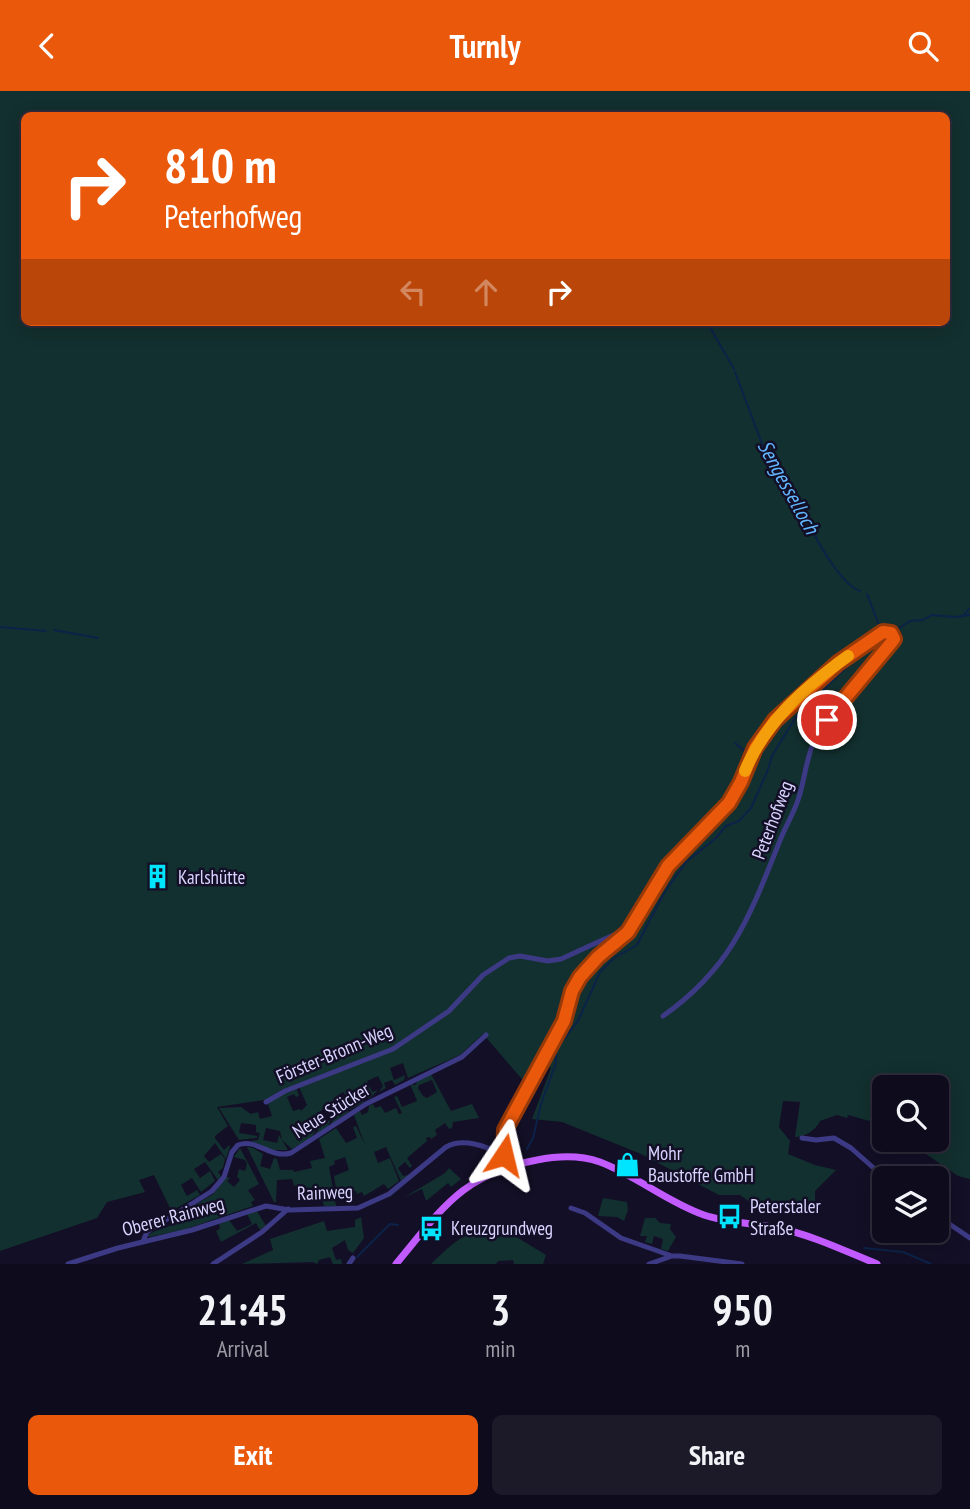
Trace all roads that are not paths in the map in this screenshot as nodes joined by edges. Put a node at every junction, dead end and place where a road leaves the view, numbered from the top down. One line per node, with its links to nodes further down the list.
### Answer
1 (631, 927): 2 (street, Peterhofweg); 4 (street, Förster-Bronn-Weg); 6 (street)
2 (663, 1016)
3 (486, 1035): 13 (street, Neue Stücker)
4 (266, 1102)
5 (802, 1138): 7 (street)
6 (504, 1155): 8 (street); 10 (street, Rainweg)
7 (872, 1166)
8 (508, 1167): 17 (main road); 20 (main road)
9 (570, 1207): 14 (street)
10 (288, 1209): 13 (street, Oberer Rainweg); 16 (street, Rainweg)
11 (949, 1224): 12 (street)
12 (970, 1238)
13 (144, 1241): 15 (street, Oberer Rainweg)
14 (672, 1256): 18 (street); 19 (street)
15 (68, 1264)
16 (213, 1264)
17 (396, 1264)
18 (649, 1264)
19 (742, 1264)
20 (877, 1264)

